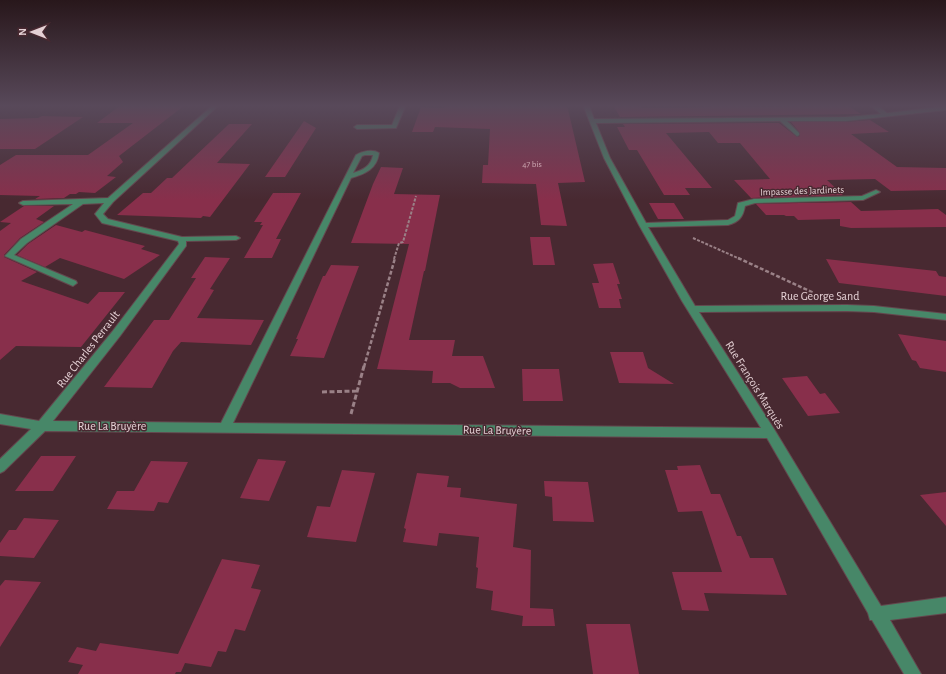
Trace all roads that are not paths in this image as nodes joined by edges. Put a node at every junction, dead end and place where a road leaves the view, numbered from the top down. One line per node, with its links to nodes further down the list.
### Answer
1 (181, 136): 5 (street)
2 (598, 136): 8 (street, Rue François Marquès)
3 (348, 177): 16 (street)
4 (876, 192): 8 (street, Impasse des Jardinets)
5 (110, 200): 6 (street); 10 (street)
6 (81, 202): 7 (street); 11 (street)
7 (23, 203)
8 (643, 225): 12 (street, Rue François Marquès)
9 (236, 238): 10 (street)
10 (182, 239): 15 (street, Rue Charles Perrault)
11 (73, 283)
12 (692, 309): 13 (street, Rue George Sand); 17 (street, Rue François Marquès)
13 (946, 317)
14 (0, 418): 15 (street, Rue La Bruyère)
15 (42, 426): 16 (street, Rue La Bruyère); 18 (street, Rue Charles Perrault)
16 (225, 427): 17 (street, Rue La Bruyère)
17 (770, 433): 20 (street, Rue François Marquès)
18 (0, 467)
19 (946, 605): 20 (street)
20 (876, 614): 21 (street, Rue François Marquès)
21 (913, 674)

